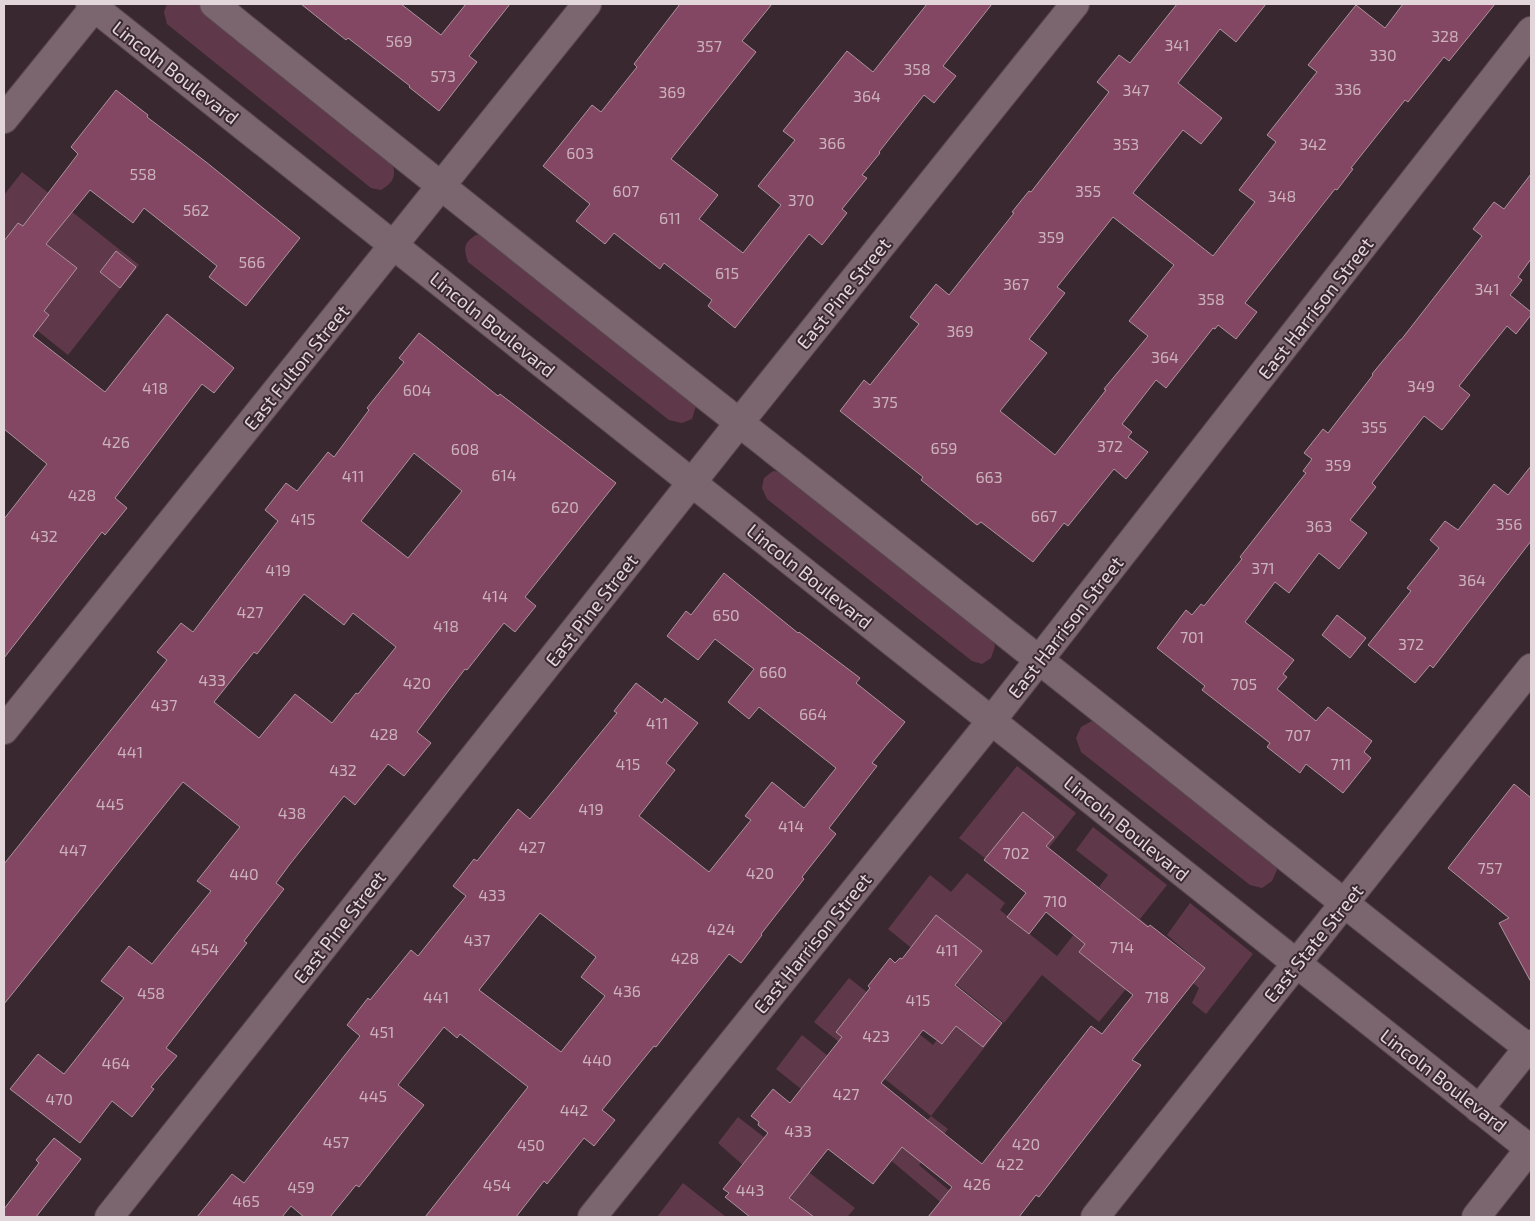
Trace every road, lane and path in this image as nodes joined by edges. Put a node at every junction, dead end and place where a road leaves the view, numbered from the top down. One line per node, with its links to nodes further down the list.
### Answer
1 (214, 4): 7 (street)
2 (587, 4): 7 (street, East Fulton Street)
3 (1075, 4): 9 (street, East Pine Street)
4 (93, 5): 6 (street); 8 (street, Lincoln Boulevard)
5 (1531, 31): 11 (street, East Harrison Street)
6 (4, 119)
7 (440, 186): 8 (street, East Fulton Street); 9 (street)
8 (394, 245): 10 (street, Lincoln Boulevard); 14 (street, East Fulton Street)
9 (739, 422): 10 (street, East Pine Street); 11 (street)
10 (692, 482): 13 (street, Lincoln Boulevard); 20 (street, East Pine Street)
11 (1039, 660): 13 (street, East Harrison Street); 15 (street)
12 (1531, 668): 15 (street, East State Street)
13 (992, 720): 16 (street, Lincoln Boulevard); 21 (street, East Harrison Street)
14 (4, 730)
15 (1344, 903): 16 (street, East State Street); 17 (street)
16 (1296, 963): 18 (street, Lincoln Boulevard); 22 (street, East State Street)
17 (1530, 1047): 18 (street)
18 (1480, 1108): 19 (street, Lincoln Boulevard)
19 (1530, 1148): 23 (street)
20 (109, 1217)
21 (592, 1217)
22 (1095, 1217)
23 (1476, 1217)

